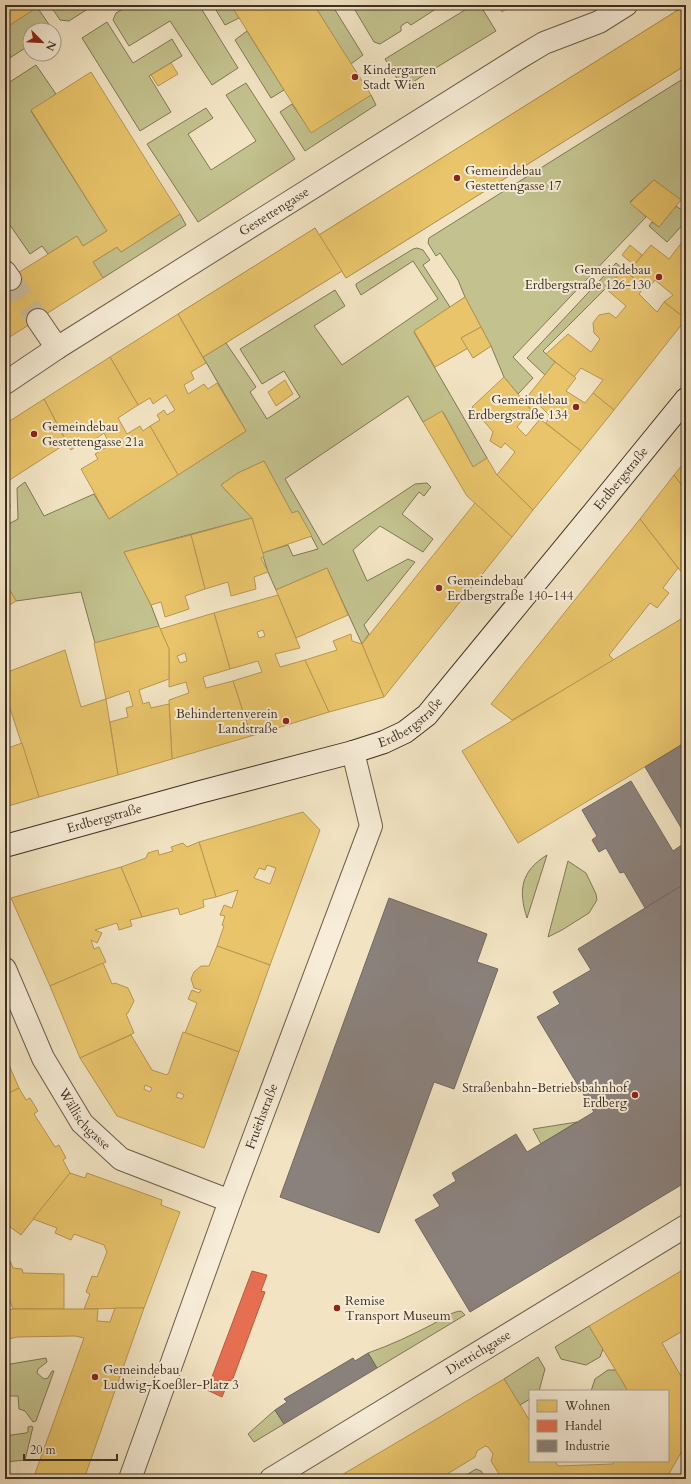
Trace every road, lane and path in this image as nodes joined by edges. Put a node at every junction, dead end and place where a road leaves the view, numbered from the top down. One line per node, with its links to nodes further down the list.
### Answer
1 (626, 5): 3 (street, Gestettengasse)
2 (38, 320): 3 (street)
3 (57, 348): 4 (street, Gestettengasse)
4 (5, 383)
5 (686, 399): 6 (street, Erdbergstraße)
6 (353, 752): 7 (street, Erdbergstraße); 9 (street, Fruëthstraße)
7 (5, 846)
8 (5, 969): 9 (street, Wällischgasse)
9 (230, 1201): 11 (street, Fruëthstraße)
10 (686, 1226): 12 (street, Dietrichgasse)
11 (130, 1479)
12 (271, 1479)

